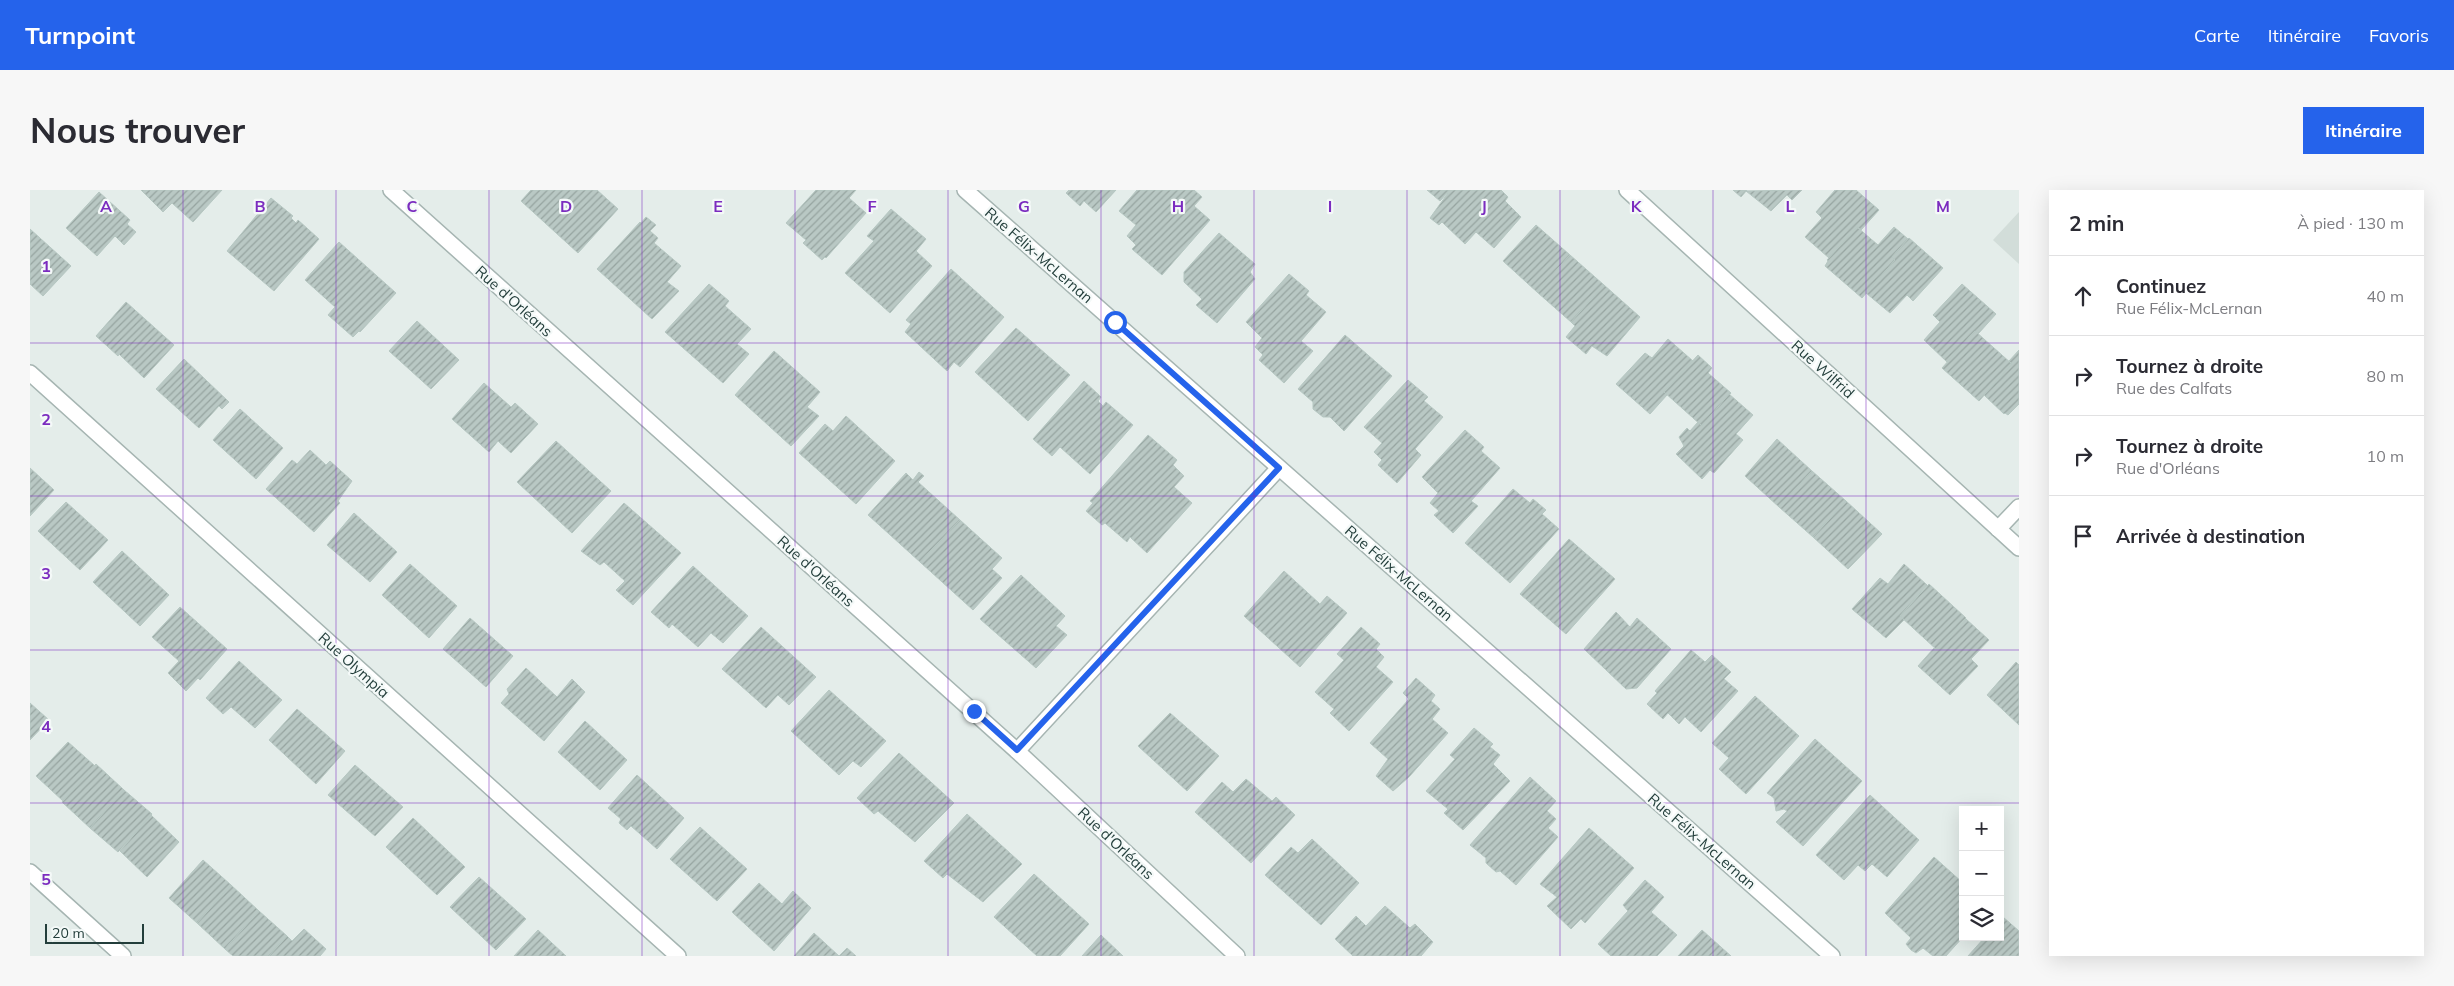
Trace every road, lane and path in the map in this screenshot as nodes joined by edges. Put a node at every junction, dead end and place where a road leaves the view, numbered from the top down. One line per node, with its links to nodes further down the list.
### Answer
1 (391, 190): 9 (street, Rue d'Orléans)
2 (965, 190): 5 (street, Rue Félix-McLernan)
3 (1627, 190): 7 (street, Rue Wilfrid)
4 (30, 373): 12 (street, Rue Olympia)
5 (1279, 468): 9 (street); 14 (street, Rue Félix-McLernan)
6 (2019, 507): 7 (street)
7 (1998, 529): 8 (street, Rue Wilfrid)
8 (2019, 548)
9 (1017, 750): 13 (street, Rue d'Orléans)
10 (30, 872): 11 (street)
11 (123, 956)
12 (678, 956)
13 (1237, 956)
14 (1832, 956)

